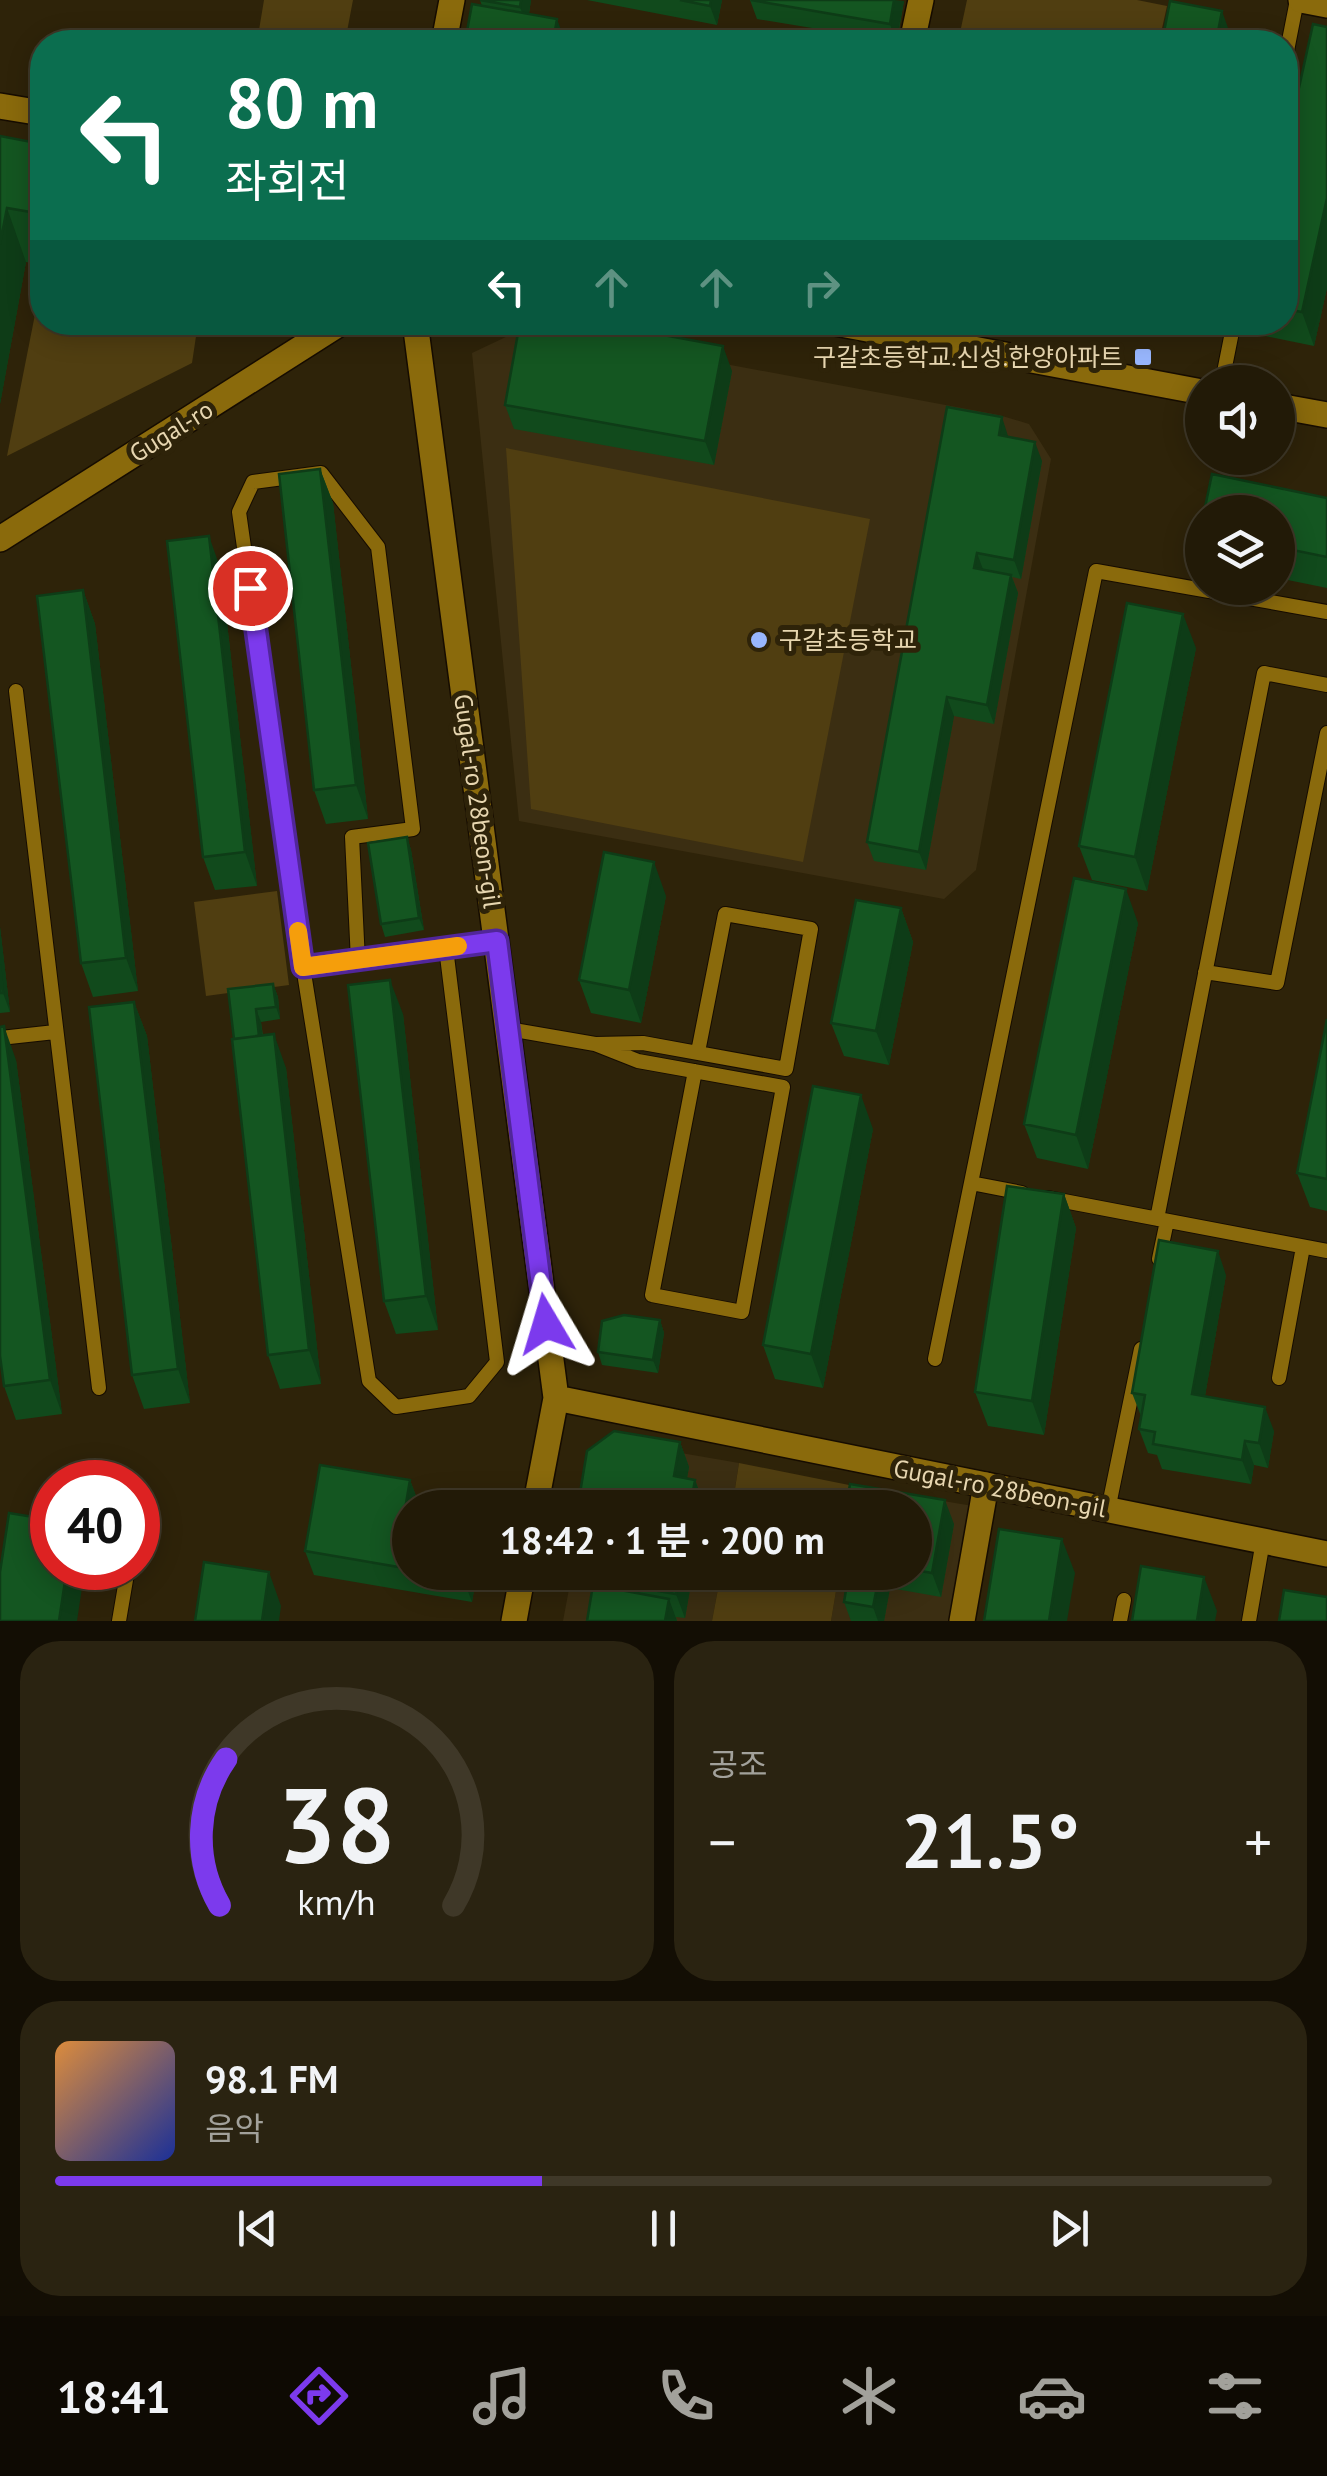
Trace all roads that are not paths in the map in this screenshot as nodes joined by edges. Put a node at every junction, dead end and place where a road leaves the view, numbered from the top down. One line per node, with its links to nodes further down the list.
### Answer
1 (452, 0): 5 (street)
2 (920, 0): 6 (street)
3 (1299, 0): 4 (street); 7 (lane)
4 (1327, 5)
5 (446, 30)
6 (914, 30)
7 (1292, 30)
8 (0, 106): 9 (street)
9 (30, 112)
10 (322, 335): 18 (street, Gugal-ro)
11 (417, 335): 23 (street, Gugal-ro 28beon-gil)
12 (908, 335): 15 (street)
13 (1231, 335): 14 (lane)
14 (1225, 365)
15 (1185, 389)
16 (1295, 409): 17 (street)
17 (1327, 416)
18 (0, 539)
19 (1327, 612): 34 (lane)
20 (1327, 685): 27 (lane)
21 (16, 691): 29 (lane)
22 (1327, 733): 27 (lane)
23 (497, 941): 24 (lane); 28 (street, Gugal-ro 28beon-gil)
24 (446, 948): 25 (lane); 26 (lane)
25 (358, 960): 26 (lane); 26 (lane)
26 (303, 967)
27 (1205, 972): 35 (lane)
28 (508, 1029): 31 (lane); 43 (street, Gugal-ro 28beon-gil)
29 (56, 1032): 30 (lane); 42 (lane)
30 (0, 1038)
31 (595, 1044): 32 (lane); 33 (lane)
32 (698, 1052): 32 (lane)
33 (695, 1072): 33 (lane)
34 (971, 1183): 35 (lane); 40 (lane)
35 (1162, 1220): 36 (lane); 38 (lane)
36 (1303, 1247): 37 (lane); 41 (lane)
37 (1327, 1252)
38 (1155, 1278)
39 (1143, 1336): 46 (lane)
40 (935, 1359)
41 (1279, 1378)
42 (99, 1388)
43 (556, 1398): 44 (street, Gugal-ro 28beon-gil); 45 (street, Gugal-ro 28beon-gil)
44 (986, 1485): 46 (street, Gugal-ro 28beon-gil); 54 (street)
45 (539, 1490)
46 (1108, 1510): 47 (street, Gugal-ro 28beon-gil)
47 (1263, 1541): 48 (street, Gugal-ro 28beon-gil); 56 (lane)
48 (1327, 1554)
49 (125, 1590): 52 (lane)
50 (520, 1590): 53 (street)
51 (1124, 1600): 55 (lane)
52 (120, 1621)
53 (514, 1621)
54 (962, 1621)
55 (1120, 1621)
56 (1250, 1621)

